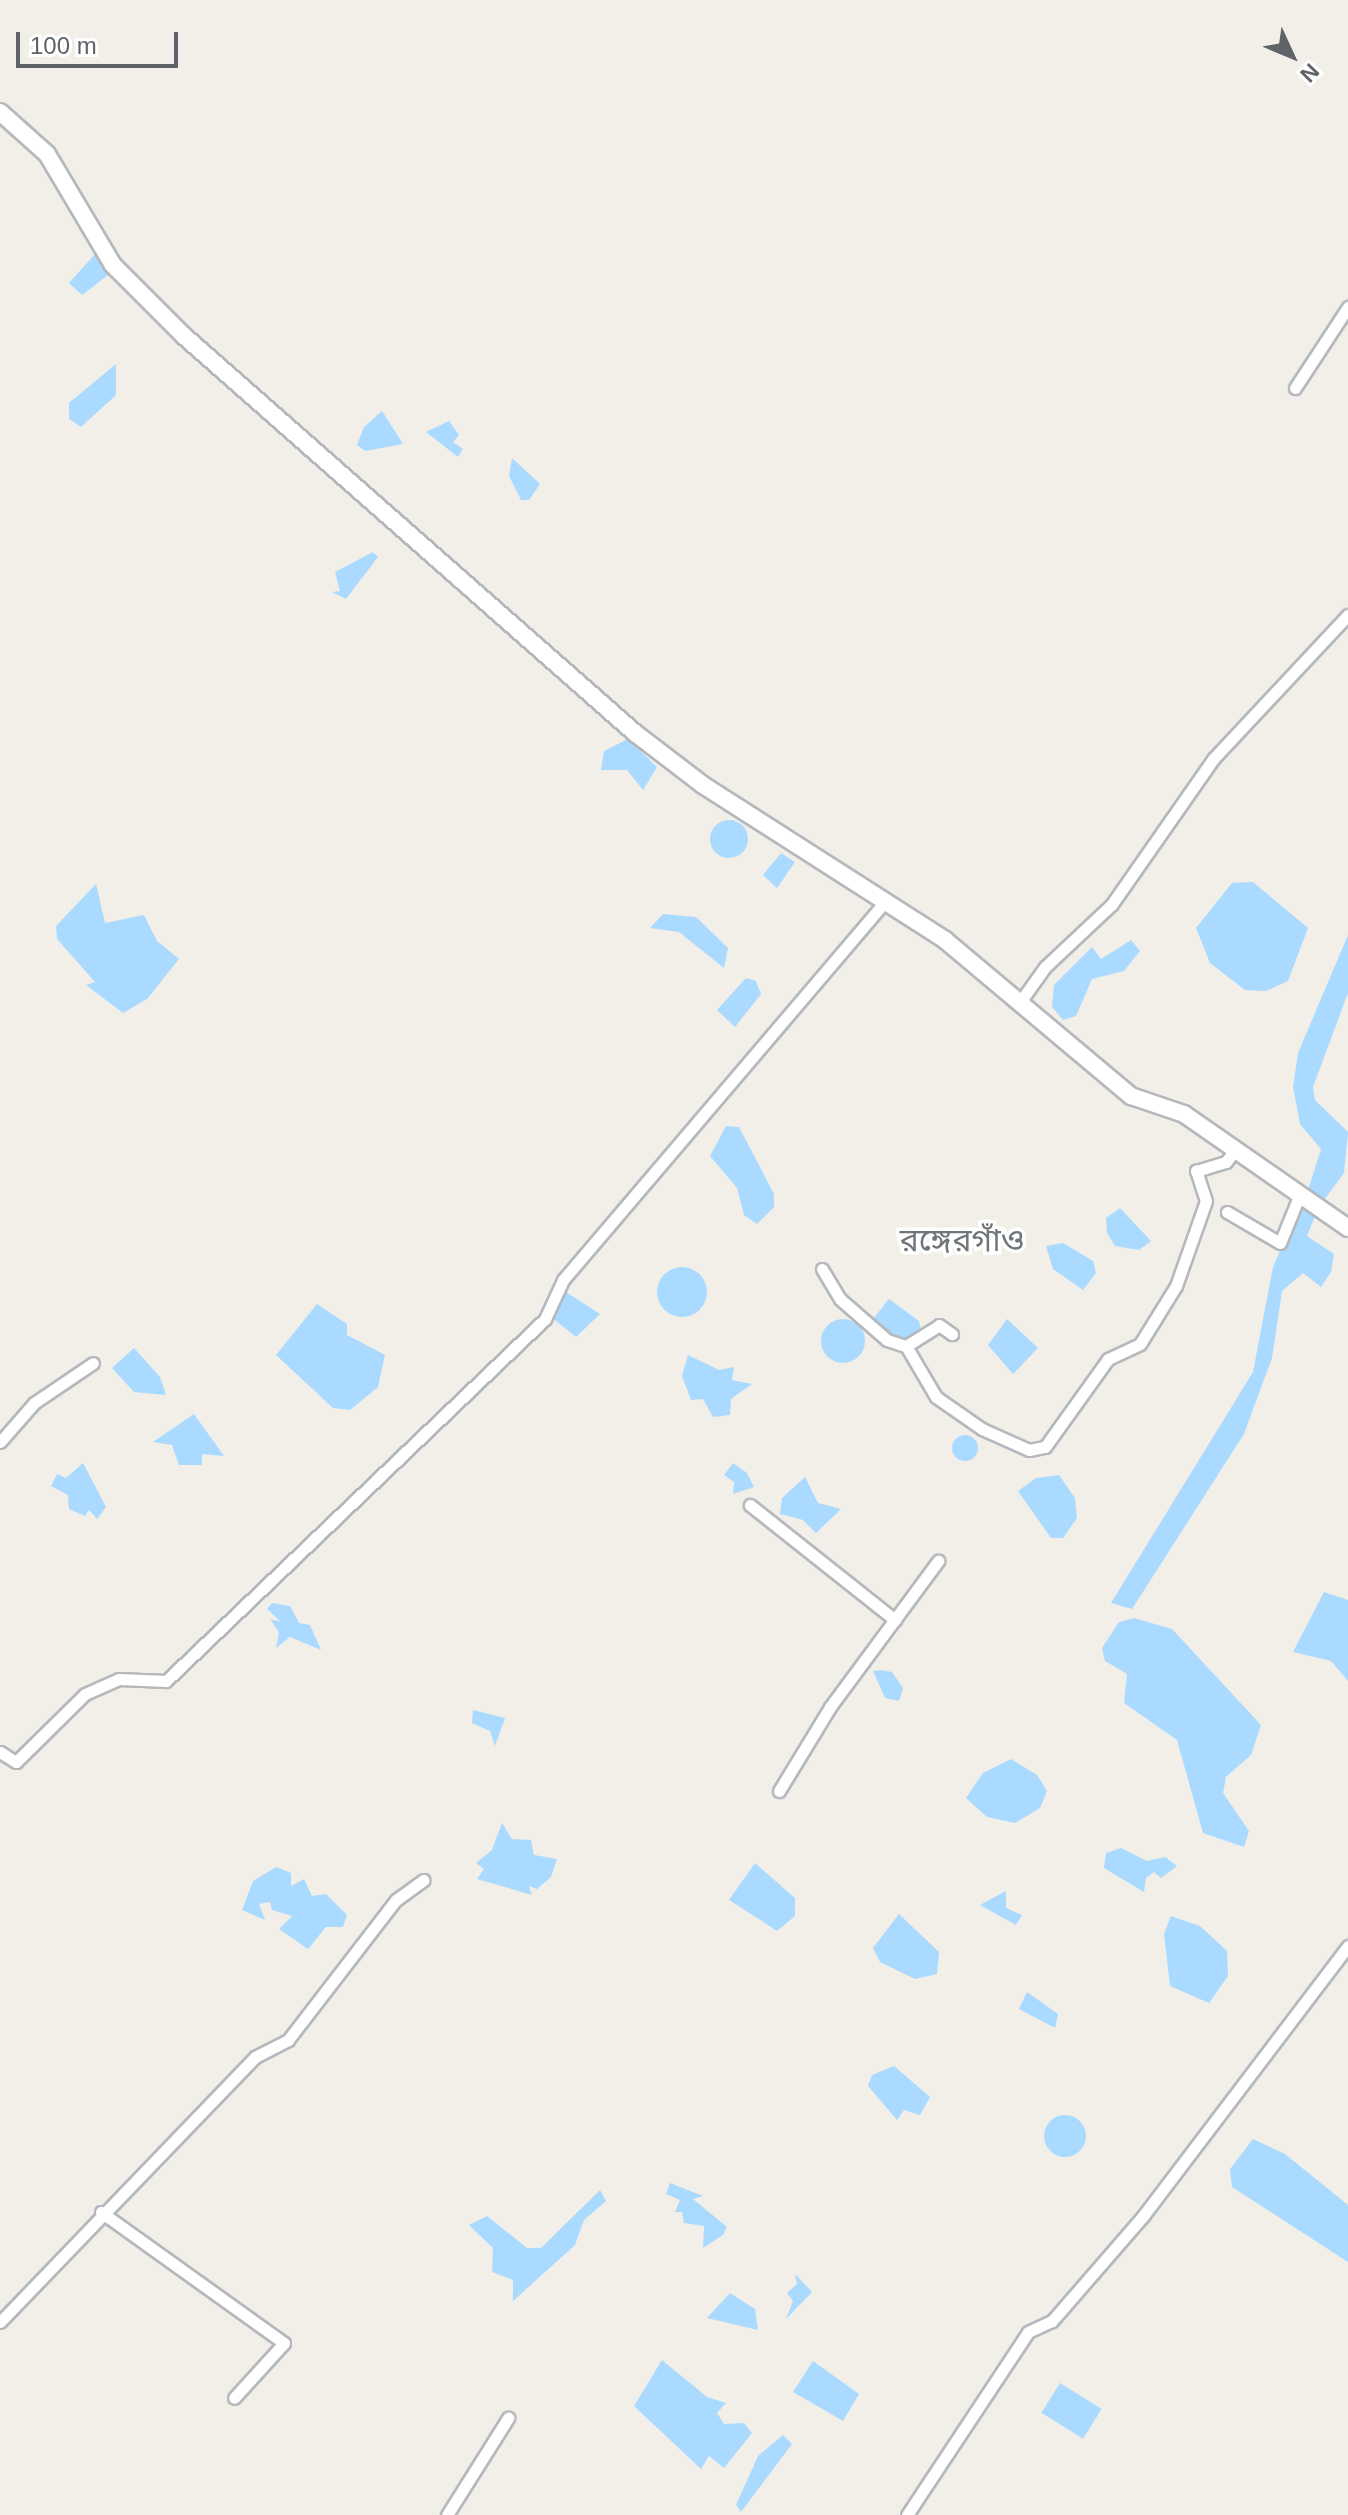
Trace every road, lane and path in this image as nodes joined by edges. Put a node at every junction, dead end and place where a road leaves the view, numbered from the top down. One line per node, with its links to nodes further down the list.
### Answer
1 (0, 112): 5 (street)
2 (1348, 307): 3 (street)
3 (1295, 388)
4 (1348, 615): 6 (street)
5 (886, 900): 6 (street); 19 (street)
6 (1020, 1002): 7 (street)
7 (1236, 1148): 8 (street); 13 (street)
8 (1300, 1194): 9 (street); 10 (street)
9 (1227, 1212)
10 (1348, 1228)
11 (822, 1269): 13 (street)
12 (952, 1334): 13 (street)
13 (906, 1346)
14 (93, 1363): 15 (street)
15 (0, 1442)
16 (750, 1505): 18 (street)
17 (938, 1561): 18 (street)
18 (895, 1620): 20 (street)
19 (0, 1752)
20 (779, 1791)
21 (424, 1880): 23 (street)
22 (1348, 1946): 28 (street)
23 (101, 2212): 24 (street); 25 (street)
24 (0, 2322)
25 (234, 2398)
26 (508, 2418): 27 (street)
27 (447, 2515)
28 (907, 2515)

